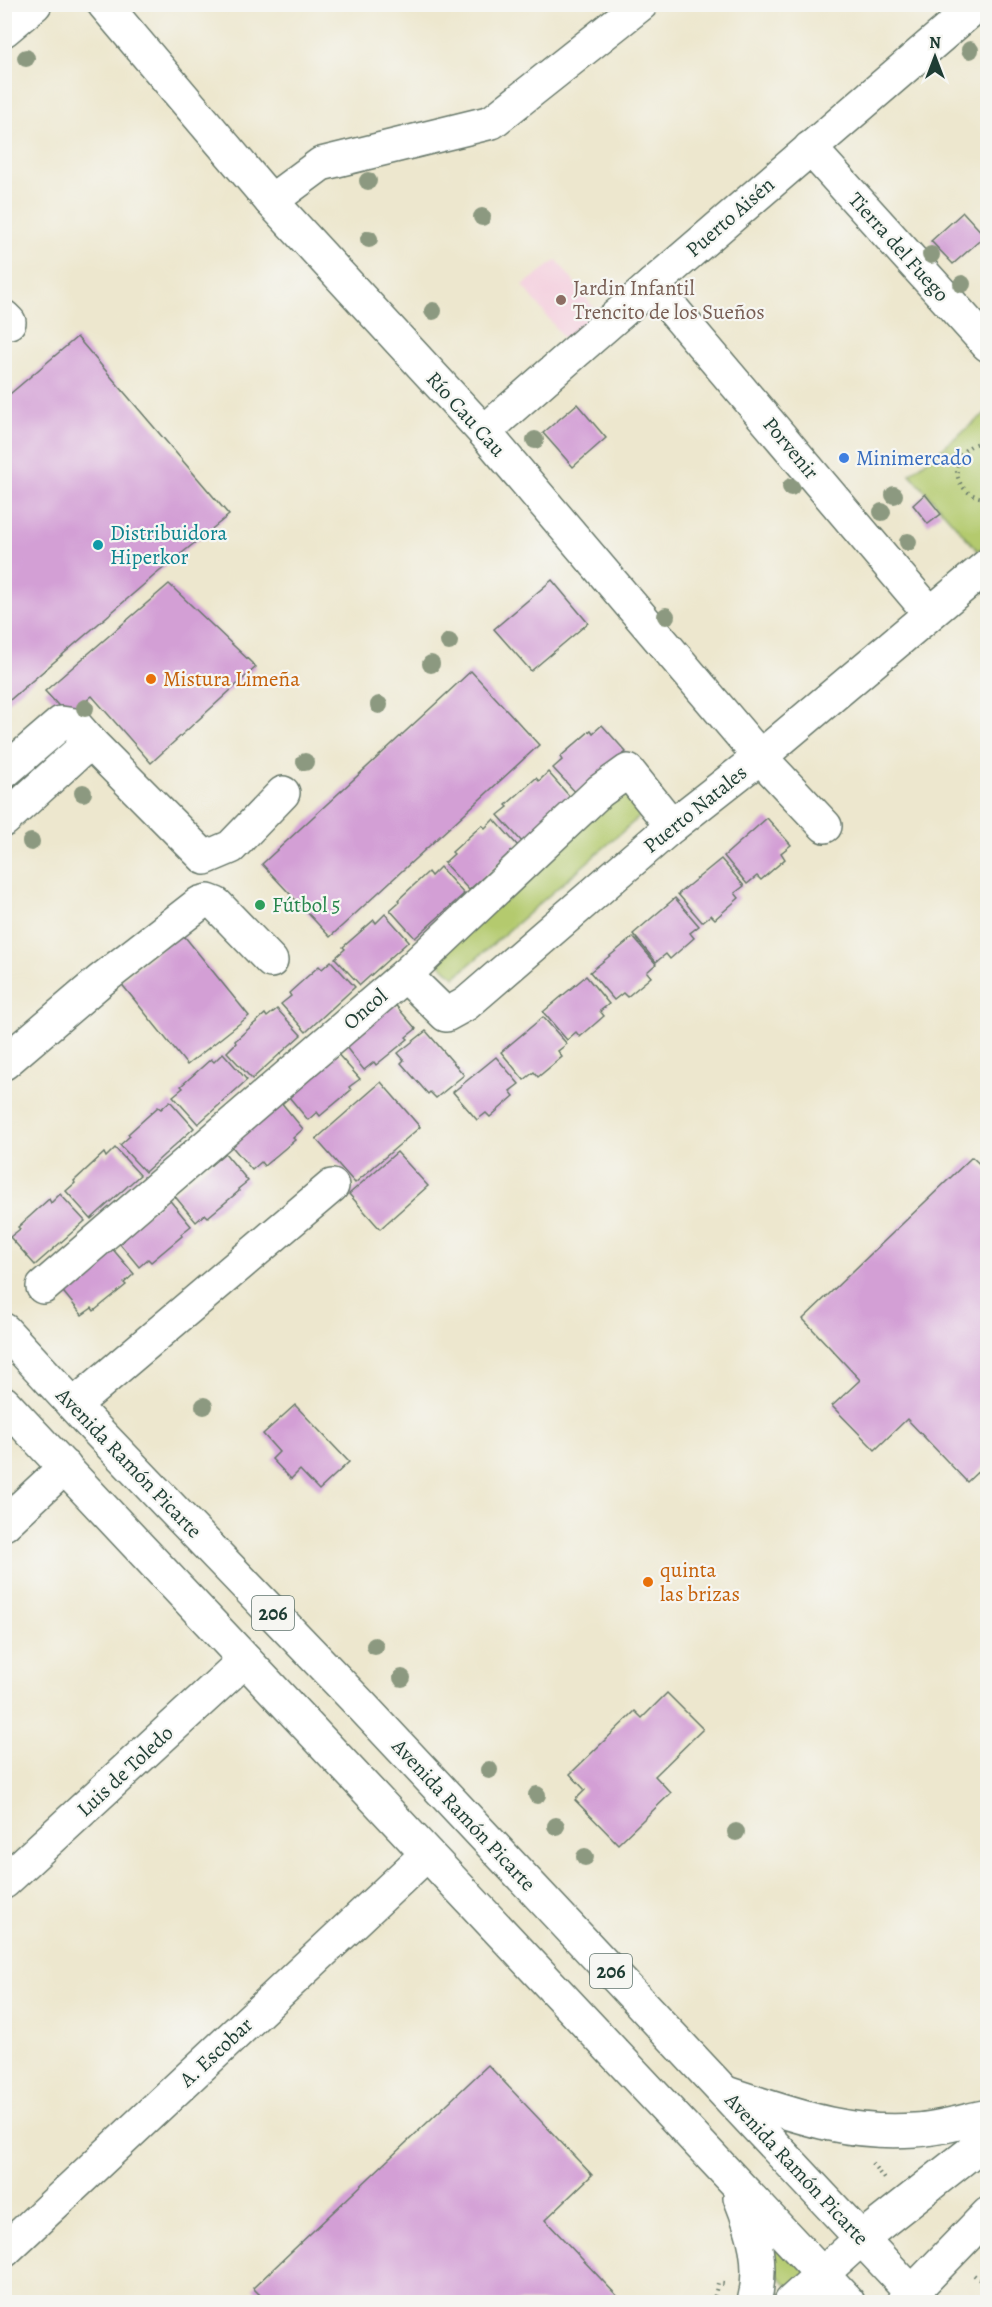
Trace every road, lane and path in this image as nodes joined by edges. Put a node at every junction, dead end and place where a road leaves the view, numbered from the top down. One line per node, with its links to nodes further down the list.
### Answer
1 (35, 4): 5 (main road)
2 (104, 4): 7 (main road, Río Cau Cau)
3 (641, 4): 7 (main road)
4 (979, 15): 6 (main road, Puerto Aisén)
5 (4, 30)
6 (810, 148): 8 (main road, Puerto Aisén); 9 (main road, Tierra del Fuego)
7 (271, 201): 10 (main road, Río Cau Cau)
8 (652, 285): 10 (main road, Puerto Aisén); 15 (main road, Porvenir)
9 (987, 345)
10 (484, 432): 17 (main road, Río Cau Cau)
11 (987, 442): 12 (path)
12 (987, 498)
13 (987, 515): 14 (path)
14 (986, 551): 15 (main road, Puerto Natales)
15 (929, 612): 17 (main road, Puerto Natales)
16 (90, 742): 18 (main road); 19 (main road); 20 (main road)
17 (760, 757): 21 (main road, Puerto Natales); 22 (main road, Río Cau Cau)
18 (4, 772)
19 (283, 793)
20 (4, 820)
21 (672, 826): 24 (main road, Puerto Natales); 24 (main road, Oncol)
22 (825, 826)
23 (271, 961): 25 (main road)
24 (405, 975): 27 (main road, Oncol)
25 (4, 1063)
26 (332, 1186): 30 (main road)
27 (43, 1287)
28 (4, 1330): 30 (main road, Avenida Ramón Picarte / 206)
29 (4, 1403): 31 (main road, 206)
30 (80, 1412): 31 (main road); 36 (main road, Avenida Ramón Picarte / 206)
31 (65, 1467): 32 (main road); 33 (main road, 206)
32 (4, 1524)
33 (245, 1660): 34 (main road, 206); 35 (main road, Luis de Toledo)
34 (427, 1854): 39 (main road, 206); 42 (main road, A. Escobar)
35 (4, 1882)
36 (724, 2092): 37 (main road); 41 (main road, Avenida Ramón Picarte / 206)
37 (987, 2115)
38 (987, 2139): 41 (main road)
39 (734, 2181): 43 (main road, 206); 47 (main road)
40 (987, 2214): 45 (main road)
41 (862, 2238): 43 (main road); 45 (main road, Avenida Ramón Picarte / 206)
42 (4, 2251)
43 (821, 2274): 48 (main road); 49 (main road, 206)
44 (718, 2283): 46 (path)
45 (912, 2299)
46 (713, 2302)
47 (754, 2302)
48 (791, 2302)
49 (848, 2302)

